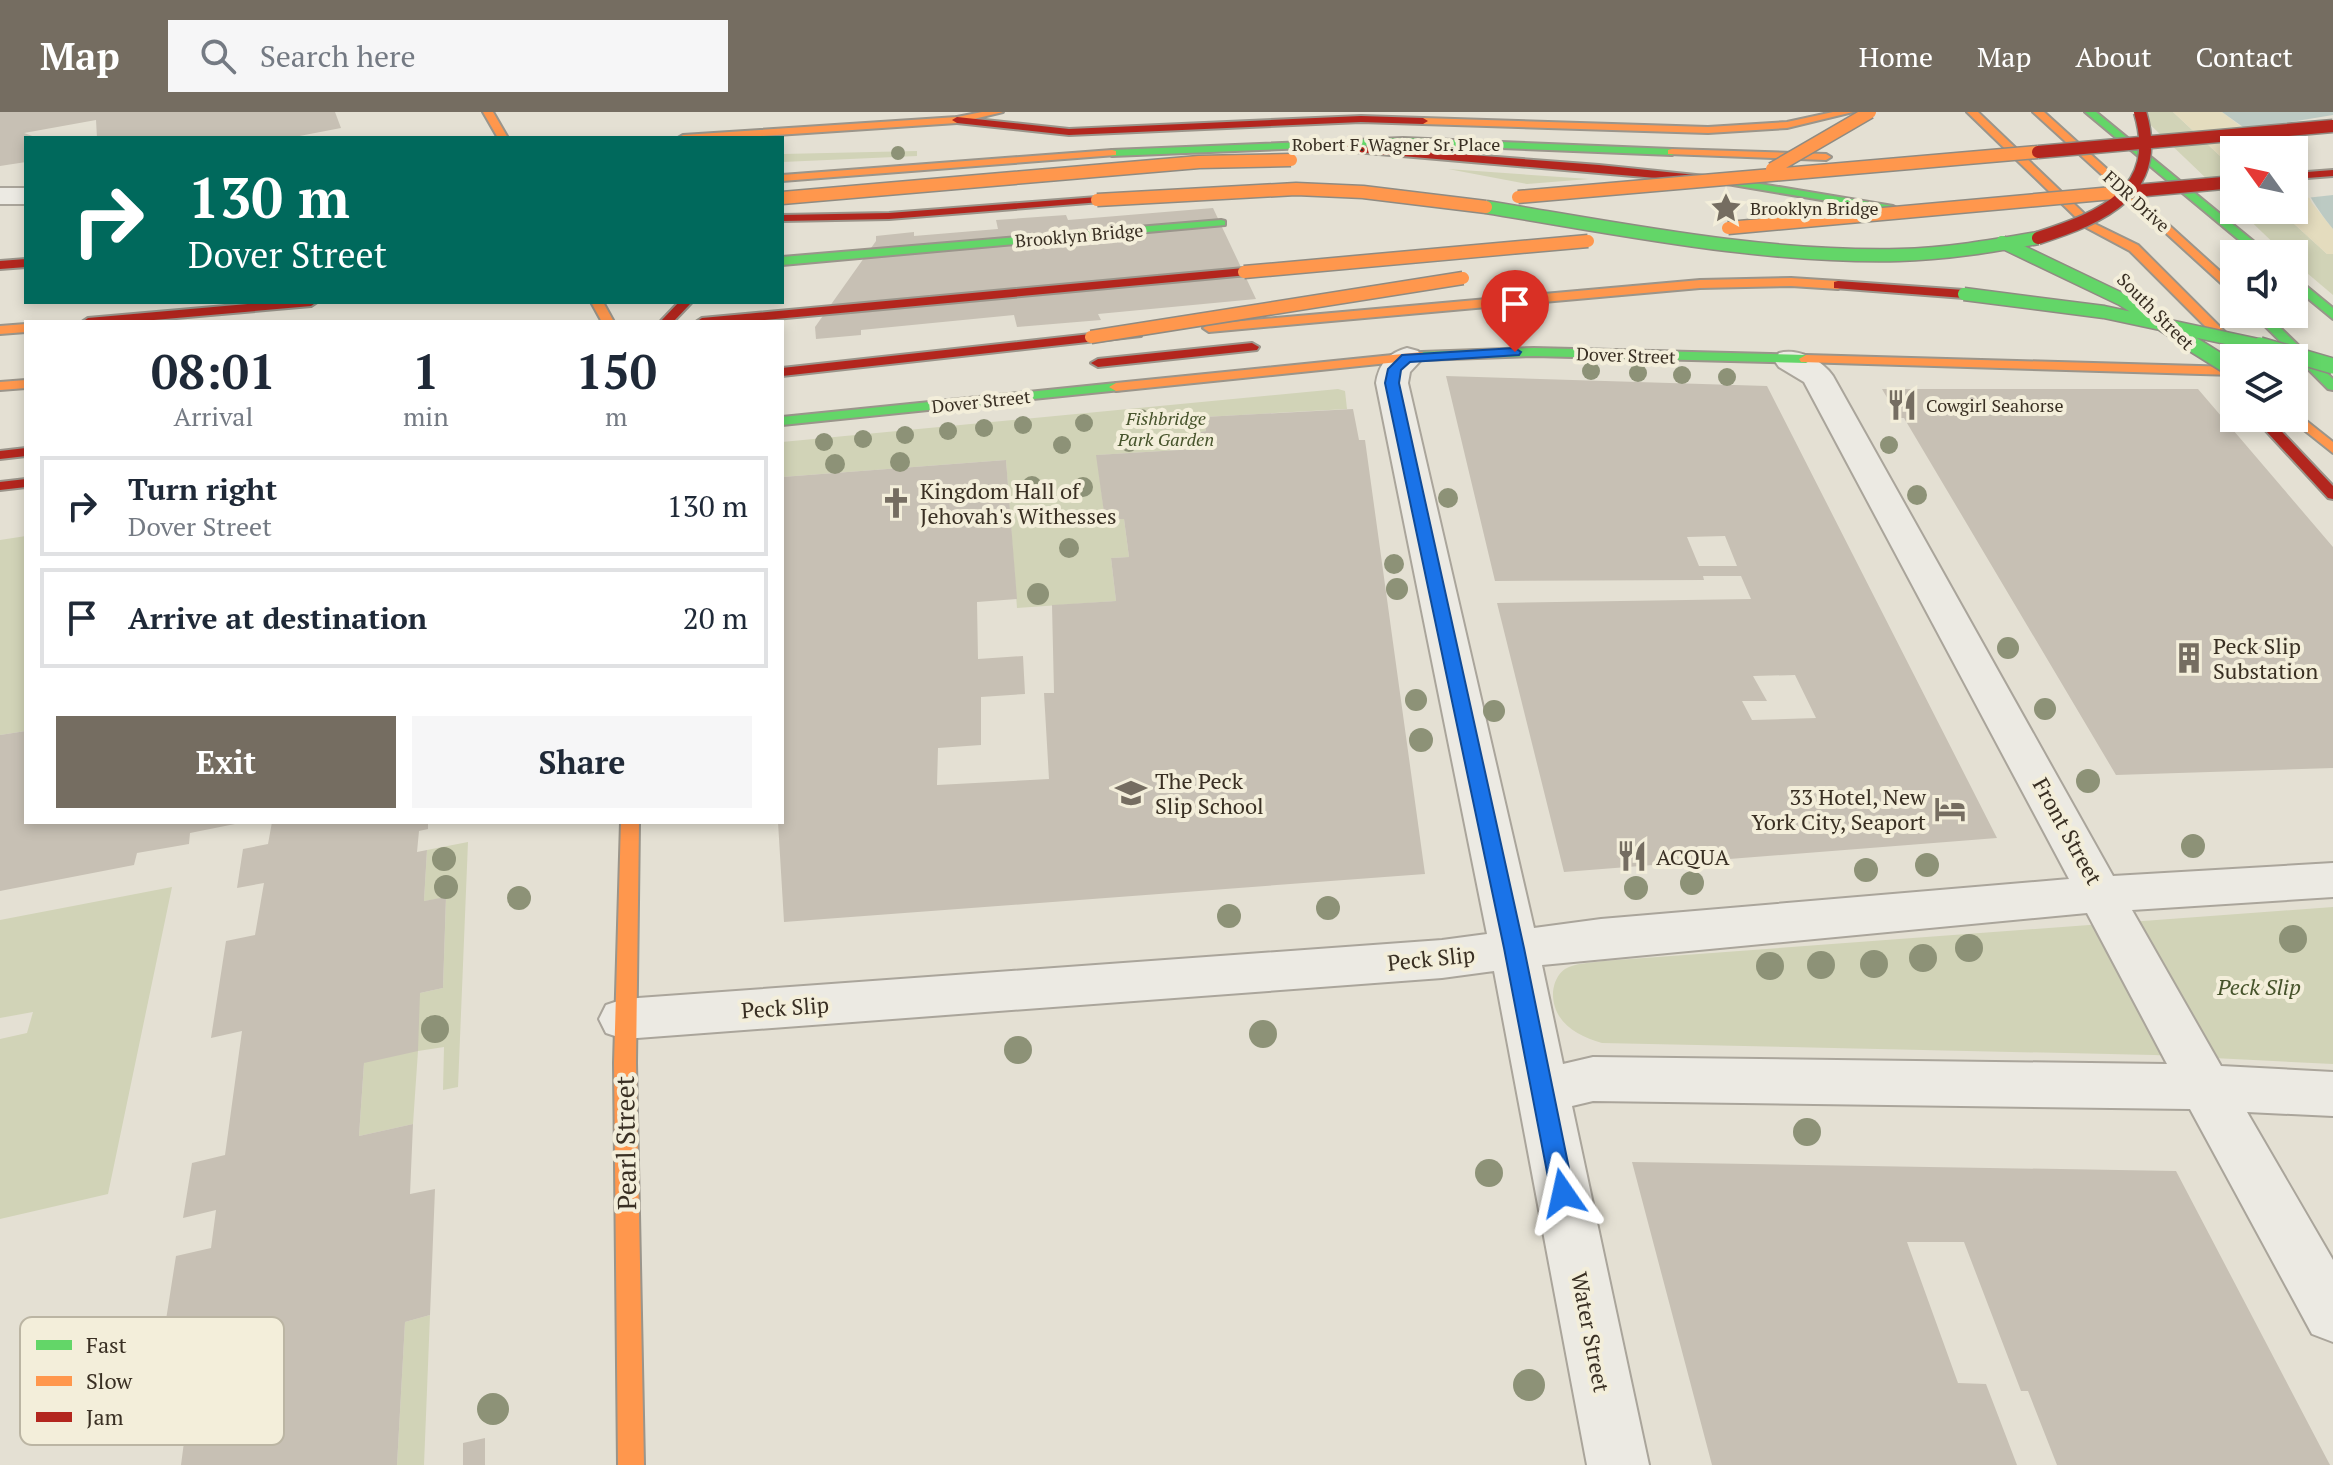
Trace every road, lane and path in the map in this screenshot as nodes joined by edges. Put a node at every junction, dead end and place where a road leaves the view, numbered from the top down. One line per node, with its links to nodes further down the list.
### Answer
1 (488, 112): 11 (main road)
2 (998, 112): 9 (main road)
3 (1848, 112): 9 (main road)
4 (1870, 112): 24 (main road, bridge)
5 (1972, 112): 14 (main road, South Street)
6 (2038, 112): 41 (main road, FDR Drive, bridge)
7 (2090, 112): 32 (main road, FDR Drive, bridge)
8 (2140, 112): 33 (main road, bridge)
9 (957, 120): 12 (main road)
10 (2333, 126): 25 (main road, bridge)
11 (502, 136)
12 (713, 136)
13 (1287, 143): 14 (main road, Robert F. Wagner Sr. Place); 18 (main road, Robert F. Wagner Sr. Place); 59 (main road, bridge)
14 (2011, 150): 30 (main road, South Street)
15 (1409, 172): 23 (main road, bridge)
16 (2333, 173): 17 (main road)
17 (2308, 175)
18 (784, 178)
19 (2220, 183): 50 (main road, bridge)
20 (1470, 186): 33 (main road, bridge)
21 (0, 196): 22 (street)
22 (24, 196)
23 (784, 198)
24 (1713, 199)
25 (1364, 210)
26 (889, 216): 28 (main road); 31 (main road); 33 (main road, bridge)
27 (1671, 217): 38 (main road, bridge)
28 (784, 218)
29 (1237, 221): 35 (main road, Brooklyn Bridge)
30 (2091, 226): 34 (main road); 55 (main road, South Street)
31 (790, 240)
32 (2246, 240)
33 (1708, 243)
34 (2095, 249)
35 (784, 261)
36 (24, 263): 37 (main road)
37 (0, 265)
38 (1517, 266)
39 (1481, 274): 54 (main road, bridge)
40 (2121, 276): 62 (main road, South Street)
41 (2220, 278)
42 (2308, 293): 47 (main road)
43 (1964, 294): 46 (main road); 54 (main road, bridge); 61 (main road, bridge)
44 (289, 304): 48 (main road)
45 (684, 304): 49 (main road)
46 (1656, 307)
47 (2333, 315)
48 (110, 320)
49 (668, 320)
50 (724, 320)
51 (24, 328): 53 (main road)
52 (2273, 328): 68 (main road, bridge)
53 (0, 330)
54 (1091, 337): 64 (main road)
55 (2230, 344)
56 (1265, 346): 60 (main road)
57 (1407, 358): 58 (main road, Dover Street); 69 (main road, Dover Street); 82 (street, Water Street)
58 (1790, 360): 62 (main road, Dover Street); 81 (street, Front Street)
59 (2220, 361)
60 (1078, 365)
61 (2333, 366)
62 (2215, 370): 63 (main road, Dover Street); 65 (main road, South Street)
63 (2220, 370)
64 (784, 372)
65 (2220, 375)
66 (24, 384): 67 (main road)
67 (0, 386)
68 (2333, 386)
69 (784, 421)
70 (2308, 423): 73 (main road)
71 (2308, 427): 73 (main road)
72 (2274, 432): 78 (main road)
73 (2333, 448)
74 (24, 452): 75 (main road)
75 (0, 455)
76 (24, 483): 77 (main road)
77 (0, 486)
78 (2333, 495)
79 (630, 824): 83 (main road, Pearl Street)
80 (2333, 880): 81 (street, Peck Slip)
81 (2103, 894): 82 (street, Peck Slip); 84 (street, Front Street)
82 (1514, 948): 83 (street, Peck Slip); 86 (street, Water Street)
83 (624, 1019): 88 (main road, Pearl Street)
84 (2205, 1089): 85 (street); 86 (street); 87 (street, Front Street)
85 (2333, 1094)
86 (1543, 1097): 89 (street, Water Street)
87 (2333, 1315)
88 (631, 1465)
89 (1618, 1465)

